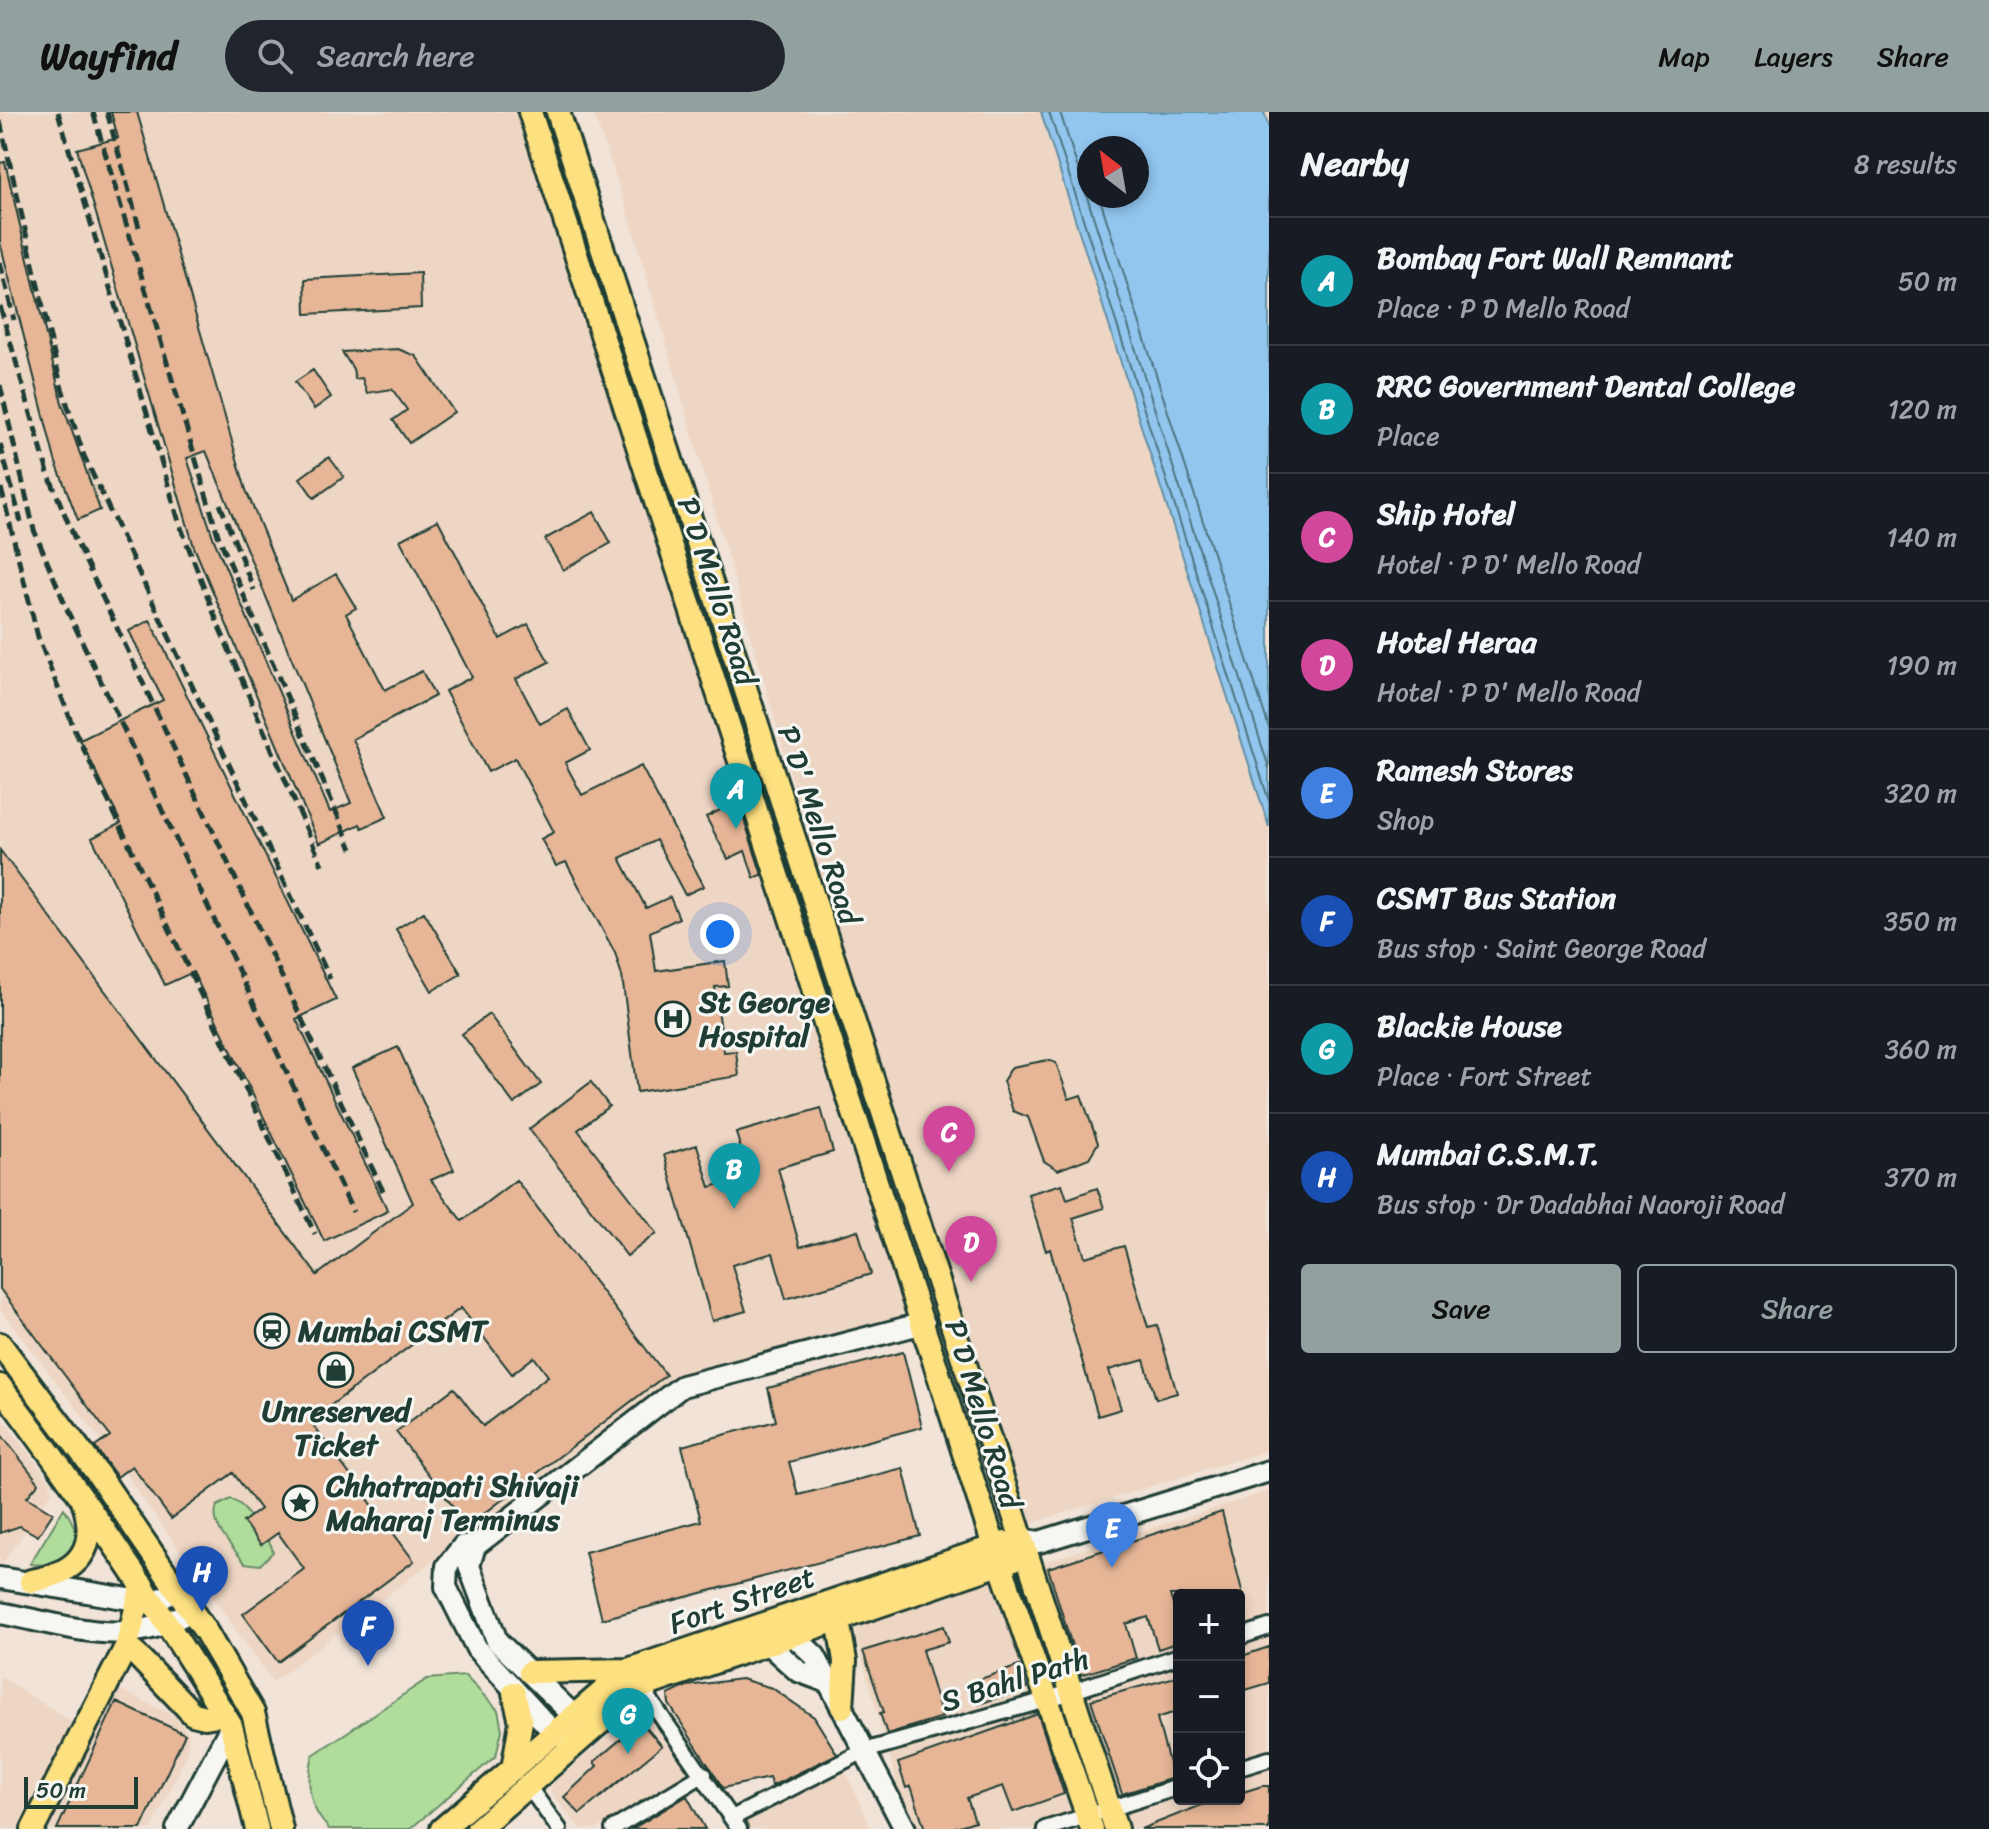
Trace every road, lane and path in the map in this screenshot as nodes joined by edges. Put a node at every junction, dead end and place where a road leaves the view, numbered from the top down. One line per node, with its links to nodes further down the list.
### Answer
1 (530, 112): 3 (main road, P D Mello Road)
2 (558, 112): 8 (main road, P D' Mello Road)
3 (924, 1323): 9 (main road); 10 (main road, P D Mello Road)
4 (0, 1344): 13 (main road)
5 (0, 1386): 7 (main road)
6 (1269, 1471): 8 (main road)
7 (79, 1492): 12 (main road); 14 (main road)
8 (1028, 1545): 10 (main road, Fort Street); 28 (main road, P D' Mello Road)
9 (475, 1546): 25 (main road); 29 (main road)
10 (997, 1555): 17 (main road, Fort Street); 19 (main road, Fort Street); 30 (main road, P D Mello Road)
11 (0, 1578): 12 (main road)
12 (31, 1581): 14 (main road)
13 (176, 1590): 14 (main road); 15 (main road)
14 (145, 1596): 18 (main road); 23 (main road)
15 (190, 1611): 18 (main road); 49 (main road)
16 (0, 1613): 23 (main road)
17 (838, 1620): 19 (main road, Fort Street); 31 (main road)
18 (169, 1624): 23 (main road); 33 (main road)
19 (784, 1627): 22 (main road, Fort Street); 27 (main road)
20 (1269, 1627): 21 (street)
21 (1245, 1635)
22 (759, 1636): 26 (main road, Fort Street); 27 (main road)
23 (129, 1639): 33 (main road); 46 (main road)
24 (1173, 1658): 28 (street, S Bahl Path)
25 (530, 1672): 26 (main road); 32 (main road)
26 (634, 1678): 32 (main road, Fort Street); 35 (main road, Fort Street); 40 (street)
27 (830, 1683): 31 (main road)
28 (1070, 1692): 30 (street, S Bahl Path); 43 (main road, P D' Mello Road)
29 (514, 1693): 34 (main road); 39 (main road)
30 (1046, 1700): 36 (street, S Bahl Path); 44 (main road, P D Mello Road)
31 (842, 1707): 36 (main road)
32 (574, 1716): 34 (main road, Fort Street); 35 (main road)
33 (228, 1720): 47 (main road); 48 (main road)
34 (555, 1734): 35 (main road); 39 (main road, Fort Street)
35 (580, 1740): 41 (main road, Fort Street)
36 (864, 1751): 45 (street, S Bahl Path); 54 (main road)
37 (1269, 1759): 38 (street)
38 (1245, 1766)
39 (513, 1769): 50 (main road, Fort Street)
40 (704, 1774): 45 (street); 53 (street)
41 (528, 1786): 51 (main road, Fort Street); 52 (street)
42 (1173, 1790): 43 (street)
43 (1113, 1819): 44 (street)
44 (1090, 1822): 55 (street)
45 (735, 1823)
46 (33, 1829)
47 (177, 1829)
48 (257, 1829)
49 (281, 1829)
50 (442, 1829)
51 (478, 1829)
52 (559, 1829)
53 (613, 1829)
54 (905, 1829)
55 (1045, 1829)

